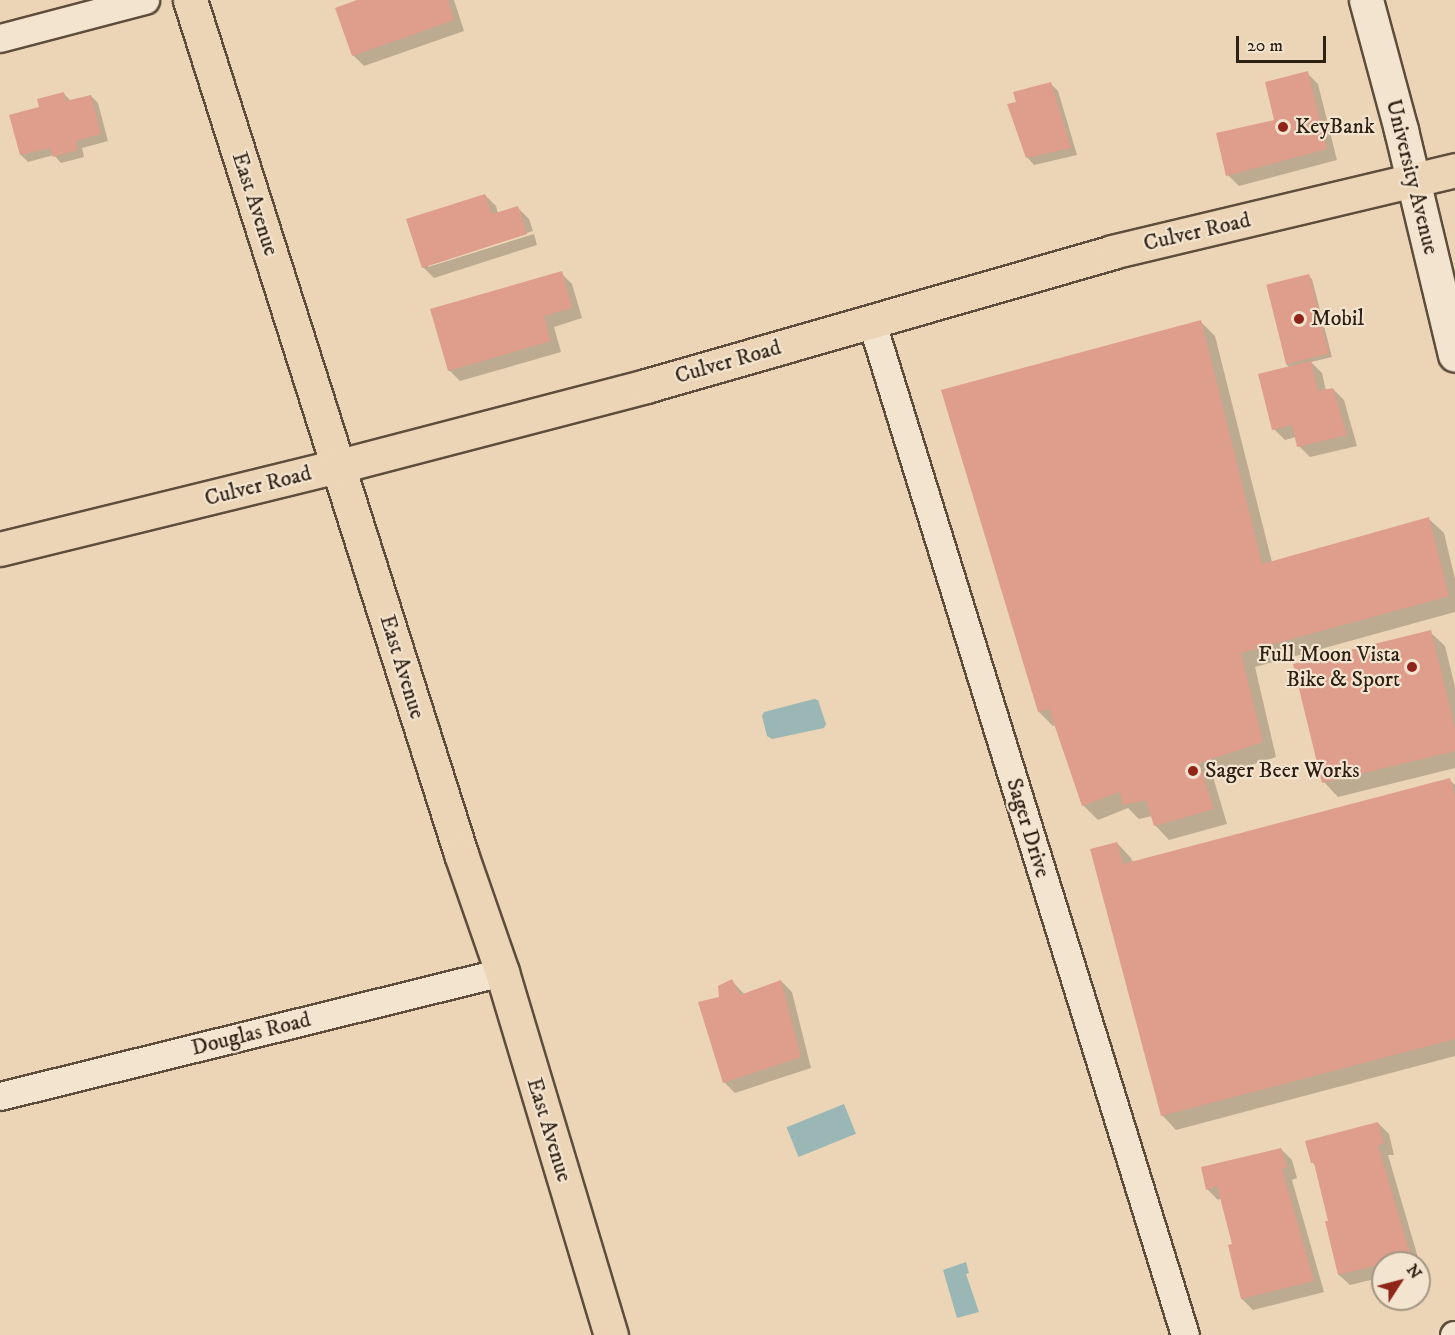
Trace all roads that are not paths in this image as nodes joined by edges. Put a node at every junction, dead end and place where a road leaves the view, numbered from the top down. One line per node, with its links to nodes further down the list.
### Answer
1 (145, 0): 4 (street)
2 (190, 0): 9 (main road, East Avenue)
3 (1366, 0): 6 (main road, University Avenue)
4 (0, 38)
5 (1455, 170): 6 (main road, Culver Road)
6 (1414, 180): 7 (main road, Culver Road); 8 (main road, University Avenue)
7 (871, 321): 9 (main road, Culver Road); 14 (street, Sager Drive)
8 (1455, 355)
9 (339, 466): 10 (main road, Culver Road); 11 (main road, East Avenue)
10 (0, 549)
11 (501, 972): 12 (street, Douglas Road); 13 (main road, East Avenue)
12 (0, 1096)
13 (611, 1335)
14 (1185, 1335)

